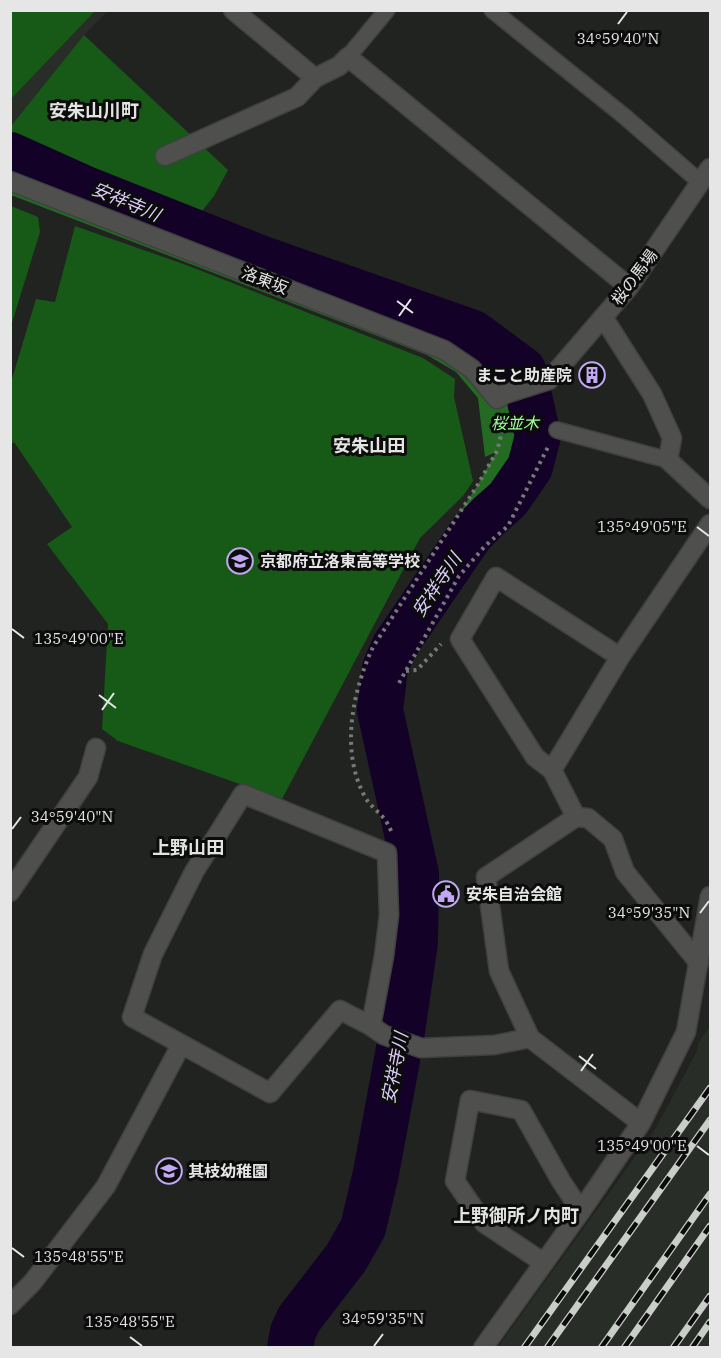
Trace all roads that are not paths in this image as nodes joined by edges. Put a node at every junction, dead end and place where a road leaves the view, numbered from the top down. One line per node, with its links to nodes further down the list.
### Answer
1 (232, 10): 5 (street)
2 (387, 10): 4 (lane)
3 (492, 10): 7 (lane)
4 (348, 57): 5 (street); 9 (street)
5 (315, 78): 6 (street)
6 (165, 156)
7 (705, 175): 9 (street, 桜の馬場)
8 (10, 181): 11 (street, 洛東坂)
9 (629, 287): 10 (street, 桜の馬場)
10 (603, 316): 11 (street, 桜の馬場); 13 (street)
11 (549, 380)
12 (557, 430): 13 (lane)
13 (668, 460): 14 (street)
14 (711, 499)
15 (711, 524): 16 (street)
16 (620, 657): 18 (street); 18 (street)
17 (96, 748): 20 (street)
18 (552, 770): 19 (street)
19 (576, 817): 22 (street); 24 (street)
20 (10, 892)
21 (711, 896): 22 (street)
22 (699, 963): 26 (street)
23 (377, 1030): 24 (street); 25 (street); 25 (street)
24 (530, 1038): 26 (street)
25 (181, 1045): 29 (street)
26 (641, 1123): 27 (street)
27 (581, 1211): 28 (street); 28 (street)
28 (544, 1263): 30 (street)
29 (10, 1305)
30 (483, 1347)

